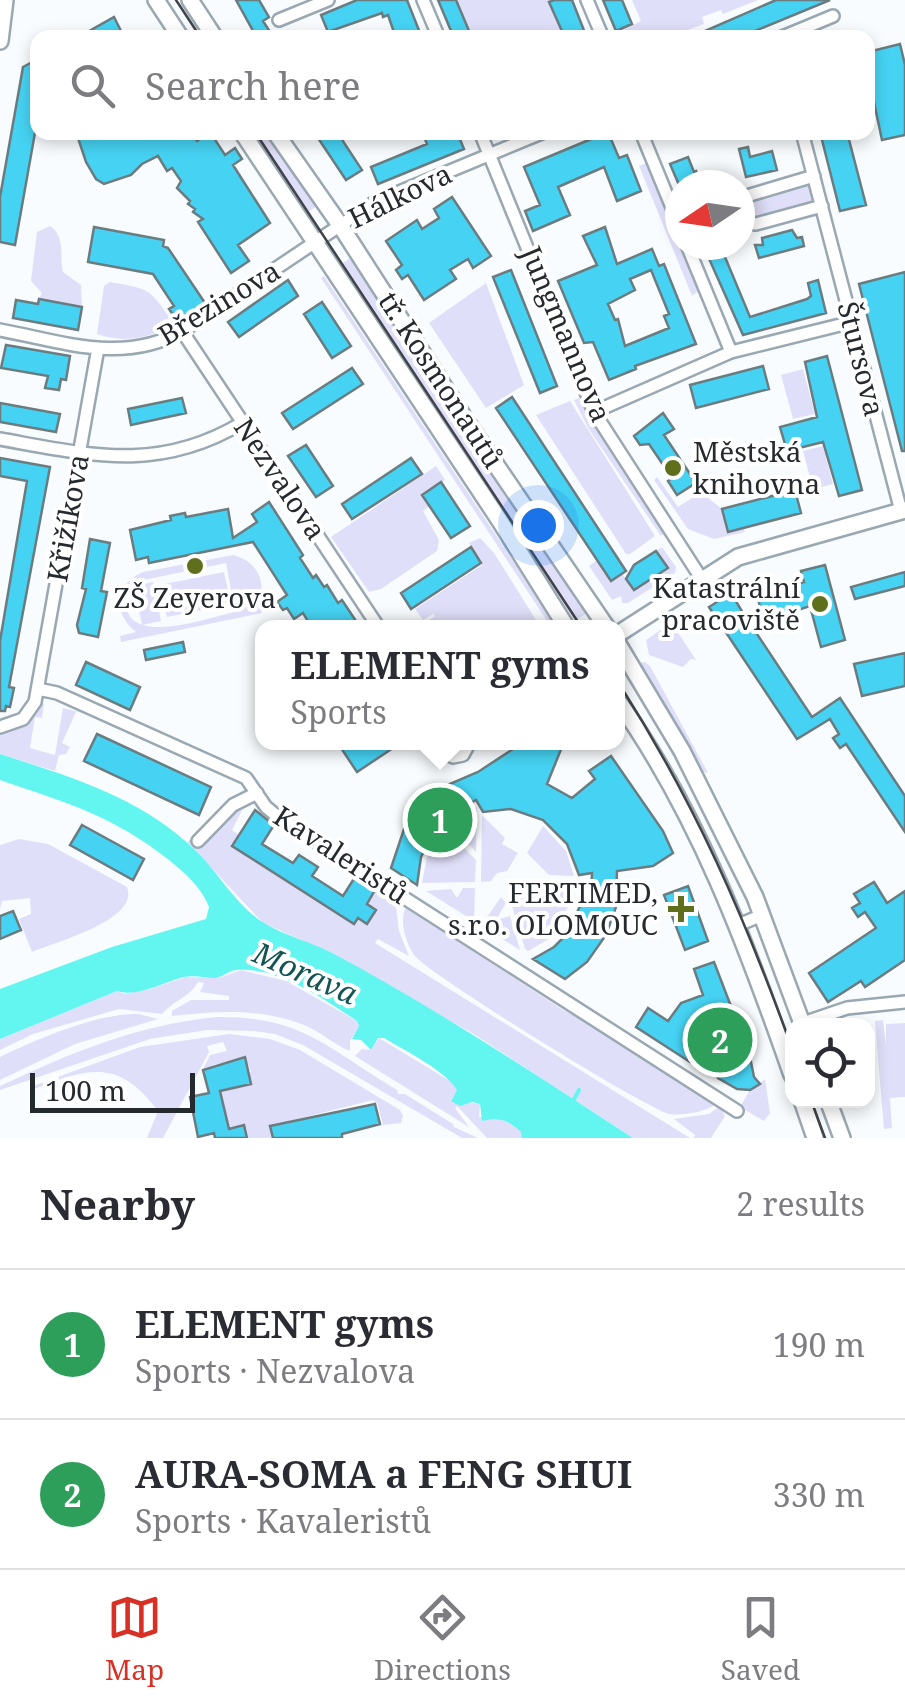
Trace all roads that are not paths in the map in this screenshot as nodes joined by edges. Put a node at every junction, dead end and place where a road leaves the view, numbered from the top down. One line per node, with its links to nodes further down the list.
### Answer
1 (5, 0): 14 (street)
2 (156, 0): 9 (street)
3 (190, 0): 10 (street)
4 (328, 0): 8 (street)
5 (422, 0): 11 (street)
6 (587, 0): 12 (street)
7 (832, 16): 13 (street)
8 (279, 20)
9 (176, 30)
10 (210, 30)
11 (435, 30)
12 (600, 30)
13 (799, 30)
14 (0, 41)
15 (247, 140): 28 (street, tř. Kosmonautů)
16 (281, 140): 27 (street, tř. Kosmonautů)
17 (484, 140): 21 (street, Jungmannova)
18 (524, 140): 21 (street, Hálkova)
19 (645, 140): 23 (street)
20 (804, 140): 22 (street, Štursova)
21 (490, 154): 27 (street, Hálkova); 35 (street, Jungmannova)
22 (814, 176): 24 (street); 25 (street, Štursova)
23 (665, 190)
24 (755, 194)
25 (822, 206): 26 (street); 30 (street, Štursova)
26 (755, 224)
27 (340, 225): 28 (street, Hálkova); 43 (street, tř. Kosmonautů)
28 (315, 243): 32 (street, Březinova); 42 (street, tř. Kosmonautů)
29 (693, 260): 34 (street)
30 (852, 322): 34 (street); 39 (street, Štursova)
31 (0, 330): 33 (street, Březinova)
32 (182, 330): 33 (street, Březinova); 36 (street, Nezvalova)
33 (98, 348): 38 (street, Křižíkova)
34 (731, 352): 35 (street)
35 (594, 412): 40 (street, Jungmannova)
36 (242, 423): 38 (street); 41 (street, Nezvalova)
37 (0, 439): 38 (street)
38 (80, 453): 46 (street, Křižíkova)
39 (903, 511): 40 (street)
40 (700, 578): 44 (street)
41 (374, 620)
42 (562, 620)
43 (602, 620)
44 (625, 629)
45 (625, 656): 53 (street)
46 (38, 689): 48 (street); 51 (street, Kavaleristů)
47 (625, 712): 54 (street)
48 (0, 727)
49 (443, 750): 50 (street)
50 (466, 750)
51 (257, 794): 52 (street); 61 (street, Kavaleristů)
52 (198, 841)
53 (762, 915): 54 (street); 56 (street)
54 (736, 926): 58 (street)
55 (905, 1002): 57 (street)
56 (801, 1018)
57 (820, 1018)
58 (785, 1056)
59 (805, 1108): 62 (street)
60 (831, 1108): 63 (street)
61 (737, 1111)
62 (815, 1138)
63 (842, 1138)

